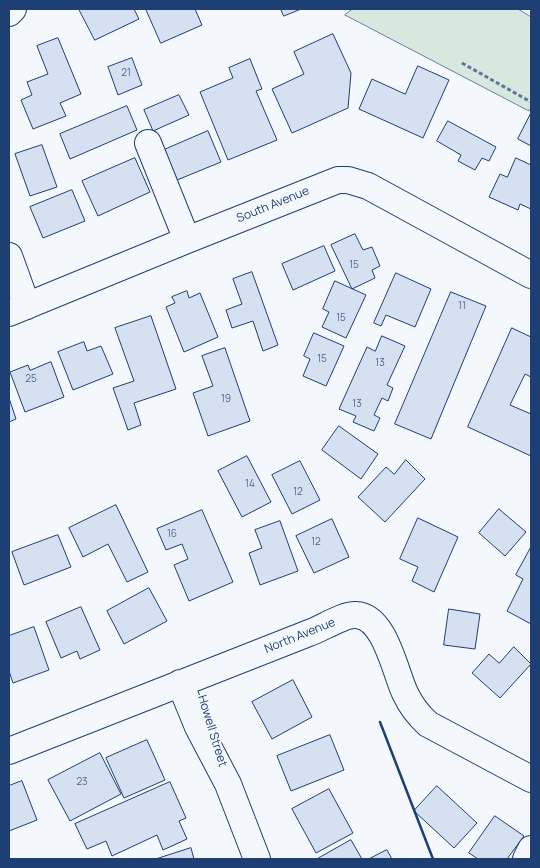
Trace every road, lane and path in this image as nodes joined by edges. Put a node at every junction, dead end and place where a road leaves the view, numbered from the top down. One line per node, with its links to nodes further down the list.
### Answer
1 (13, 9): 2 (street)
2 (9, 13)
3 (462, 63): 4 (path)
4 (531, 102)
5 (148, 143): 6 (street)
6 (187, 240): 8 (street, South Avenue); 9 (street, South Avenue)
7 (9, 256): 9 (street)
8 (531, 275)
9 (18, 309)
10 (187, 680): 11 (street, North Avenue); 12 (street, North Avenue); 14 (street, Howell Street)
11 (9, 751)
12 (531, 779)
13 (531, 849): 15 (street)
14 (257, 859)
15 (526, 859)

